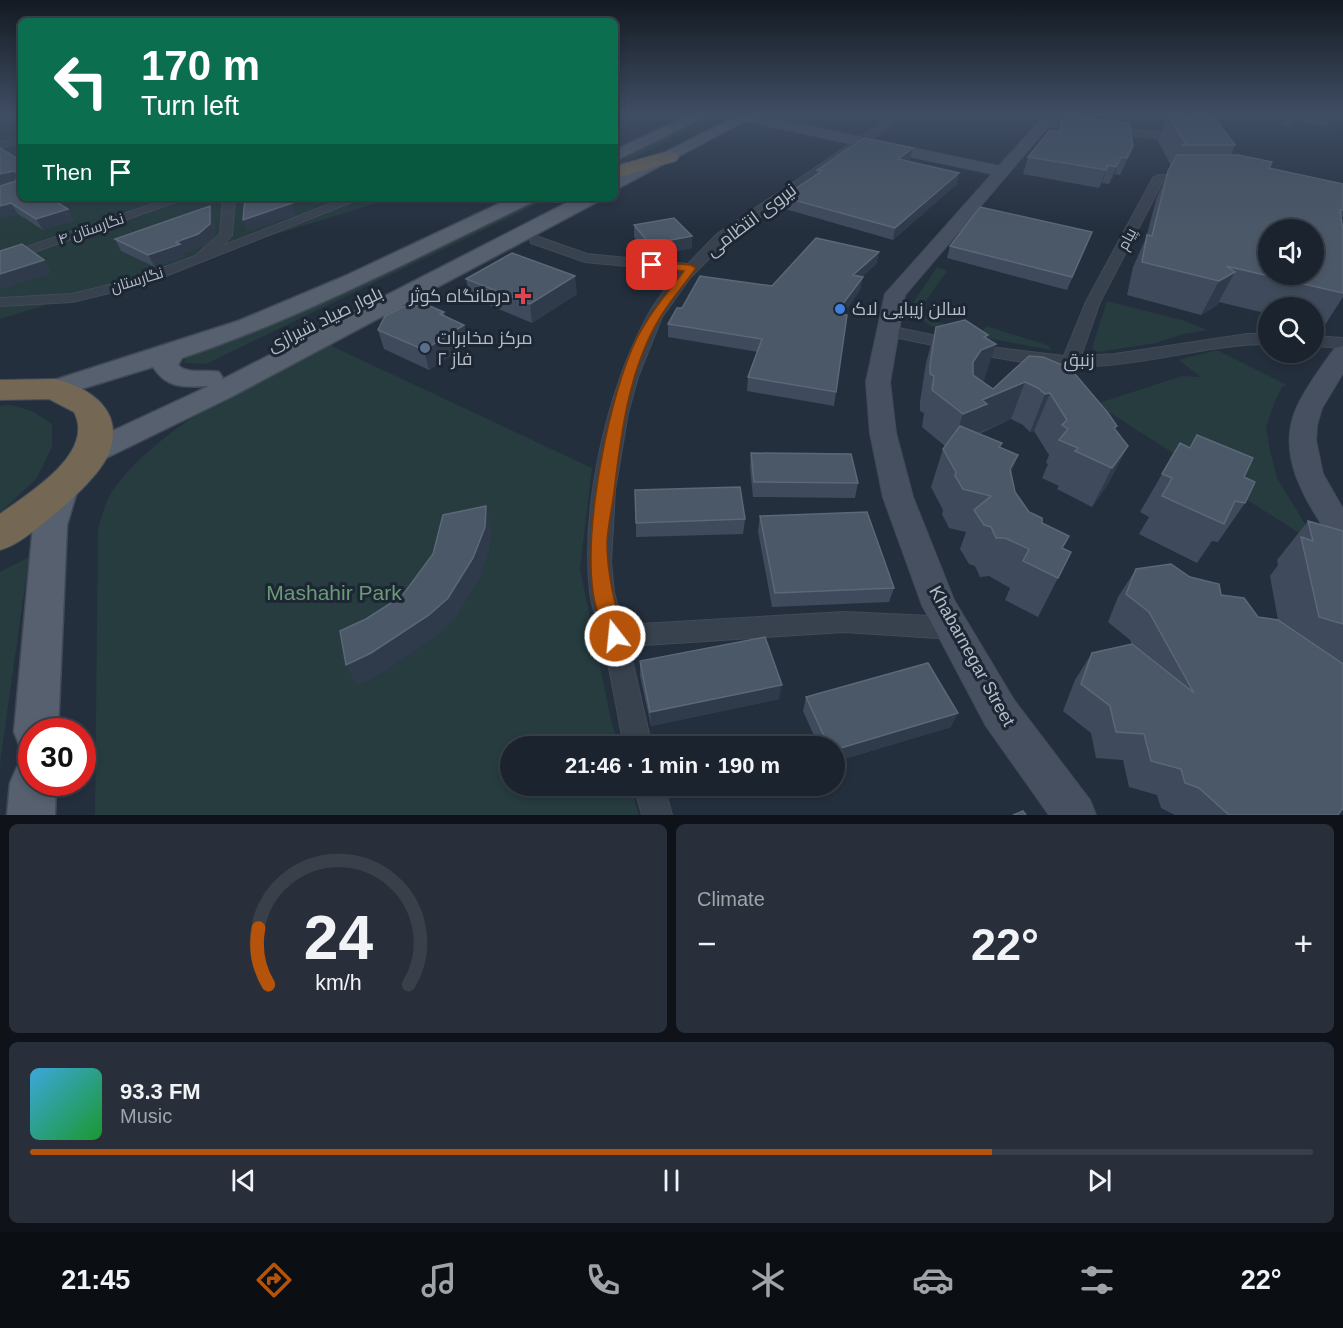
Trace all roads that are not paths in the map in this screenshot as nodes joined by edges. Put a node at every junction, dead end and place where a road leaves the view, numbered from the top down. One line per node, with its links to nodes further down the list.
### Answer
1 (645, 152): 8 (main road)
2 (659, 152): 9 (main road)
3 (678, 152): 7 (main road)
4 (845, 152): 22 (street, نیروی انتظامی)
5 (912, 152): 11 (street)
6 (1019, 152): 11 (street, Khabarnegar Street)
7 (669, 157): 10 (highway)
8 (618, 170)
9 (618, 170)
10 (618, 170)
11 (1001, 171): 24 (street, Khabarnegar Street)
12 (1203, 178): 30 (street, پیام)
13 (172, 201): 21 (street, نگارستان ۴)
14 (229, 201): 20 (street, نگارستان)
15 (348, 201): 20 (street)
16 (519, 201): 28 (main road, بلوار صیاد شیرازی)
17 (560, 201): 31 (main road, بلوار صیاد شیرازی)
18 (584, 201): 34 (main road)
19 (536, 240): 22 (street)
20 (200, 259): 23 (street, نگارستان)
21 (0, 260)
22 (691, 268): 39 (street, نیروی انتظامی)
23 (0, 302)
24 (890, 331): 30 (street, زنبق); 38 (street, Khabarnegar Street)
25 (1258, 338): 30 (street, زنبق)
26 (1324, 342): 27 (street)
27 (1343, 343)
28 (171, 353): 31 (main road); 32 (main road, بلوار صیاد شیرازی)
29 (1343, 353): 36 (street)
30 (1071, 360)
31 (209, 378): 34 (main road, بلوار صیاد شیرازی)
32 (55, 389): 33 (highway); 34 (highway)
33 (0, 390)
34 (91, 453): 35 (highway)
35 (62, 488): 37 (highway); 40 (main road)
36 (1343, 532)
37 (0, 535)
38 (952, 628): 39 (street); 46 (street, Khabarnegar Street)
39 (615, 636): 41 (street, نیروی انتظامی)
40 (37, 718)
41 (636, 736)
42 (33, 796): 44 (main road)
43 (652, 796): 45 (street)
44 (32, 815)
45 (657, 815)
46 (1075, 815)

